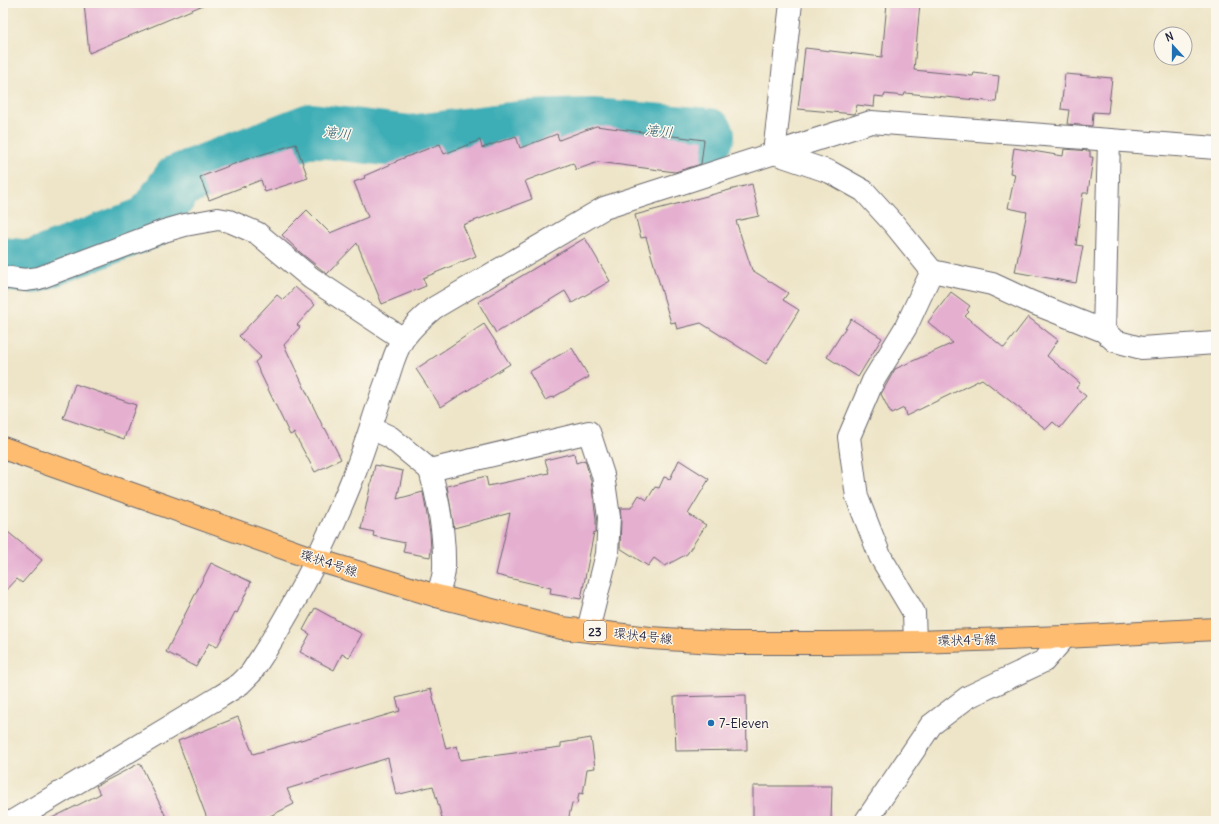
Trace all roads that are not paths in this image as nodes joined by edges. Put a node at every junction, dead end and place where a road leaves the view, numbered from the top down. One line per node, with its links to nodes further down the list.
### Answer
1 (791, 3): 4 (street)
2 (1109, 140): 3 (street); 4 (street); 7 (street)
3 (1216, 148)
4 (774, 153): 5 (street); 8 (street)
5 (932, 271): 7 (street); 18 (street)
6 (3, 277): 8 (street)
7 (1104, 331): 9 (street)
8 (403, 339): 10 (street)
9 (1216, 343)
10 (371, 428): 12 (street); 13 (street)
11 (3, 448): 13 (main road, 環状4号線 / 23)
12 (430, 470): 14 (street); 16 (street)
13 (317, 560): 14 (main road, 環状4号線 / 23); 19 (street)
14 (437, 596): 16 (main road, 環状4号線 / 23)
15 (1216, 628): 17 (main road, 環状4号線 / 23)
16 (588, 630): 18 (main road, 環状4号線 / 23)
17 (1066, 637): 18 (main road, 環状4号線 / 23); 20 (street)
18 (915, 642)
19 (13, 821)
20 (866, 821)

